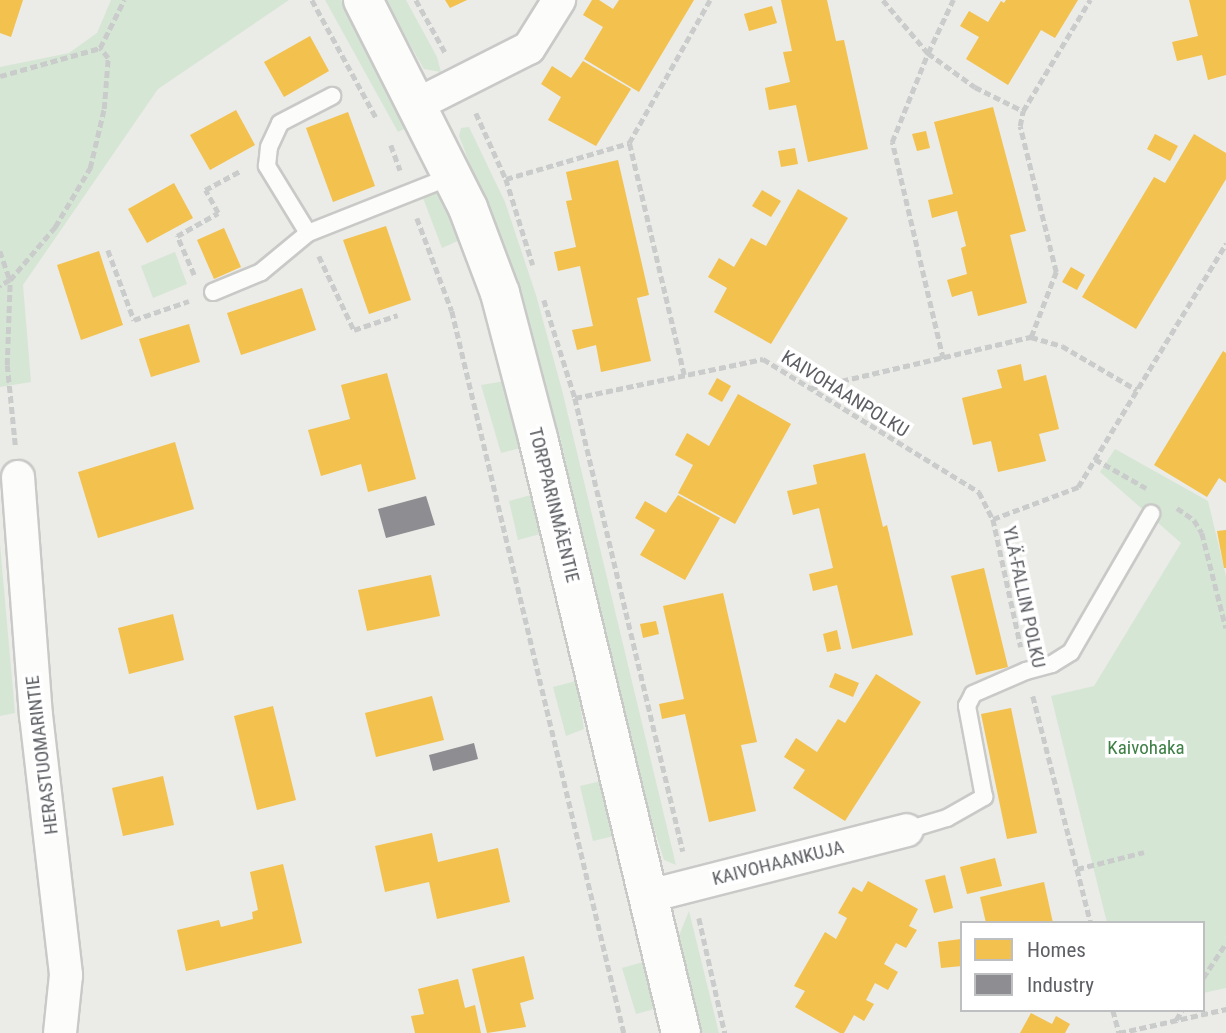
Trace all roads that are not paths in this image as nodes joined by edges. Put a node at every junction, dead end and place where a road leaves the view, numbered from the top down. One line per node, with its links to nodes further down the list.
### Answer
1 (363, 0): 4 (street, TORPPARINMÄENTIE)
2 (559, 0): 4 (street)
3 (332, 96): 6 (lane)
4 (418, 104): 5 (street, TORPPARINMÄENTIE)
5 (452, 176): 6 (lane); 11 (street, TORPPARINMÄENTIE)
6 (308, 233): 7 (lane)
7 (205, 295)
8 (18, 477): 12 (street, HERASTUOMARINTIE)
9 (1151, 514): 10 (lane)
10 (907, 830): 11 (street, KAIVOHAANKUJA)
11 (649, 896): 13 (street, TORPPARINMÄENTIE)
12 (60, 1033)
13 (681, 1033)

